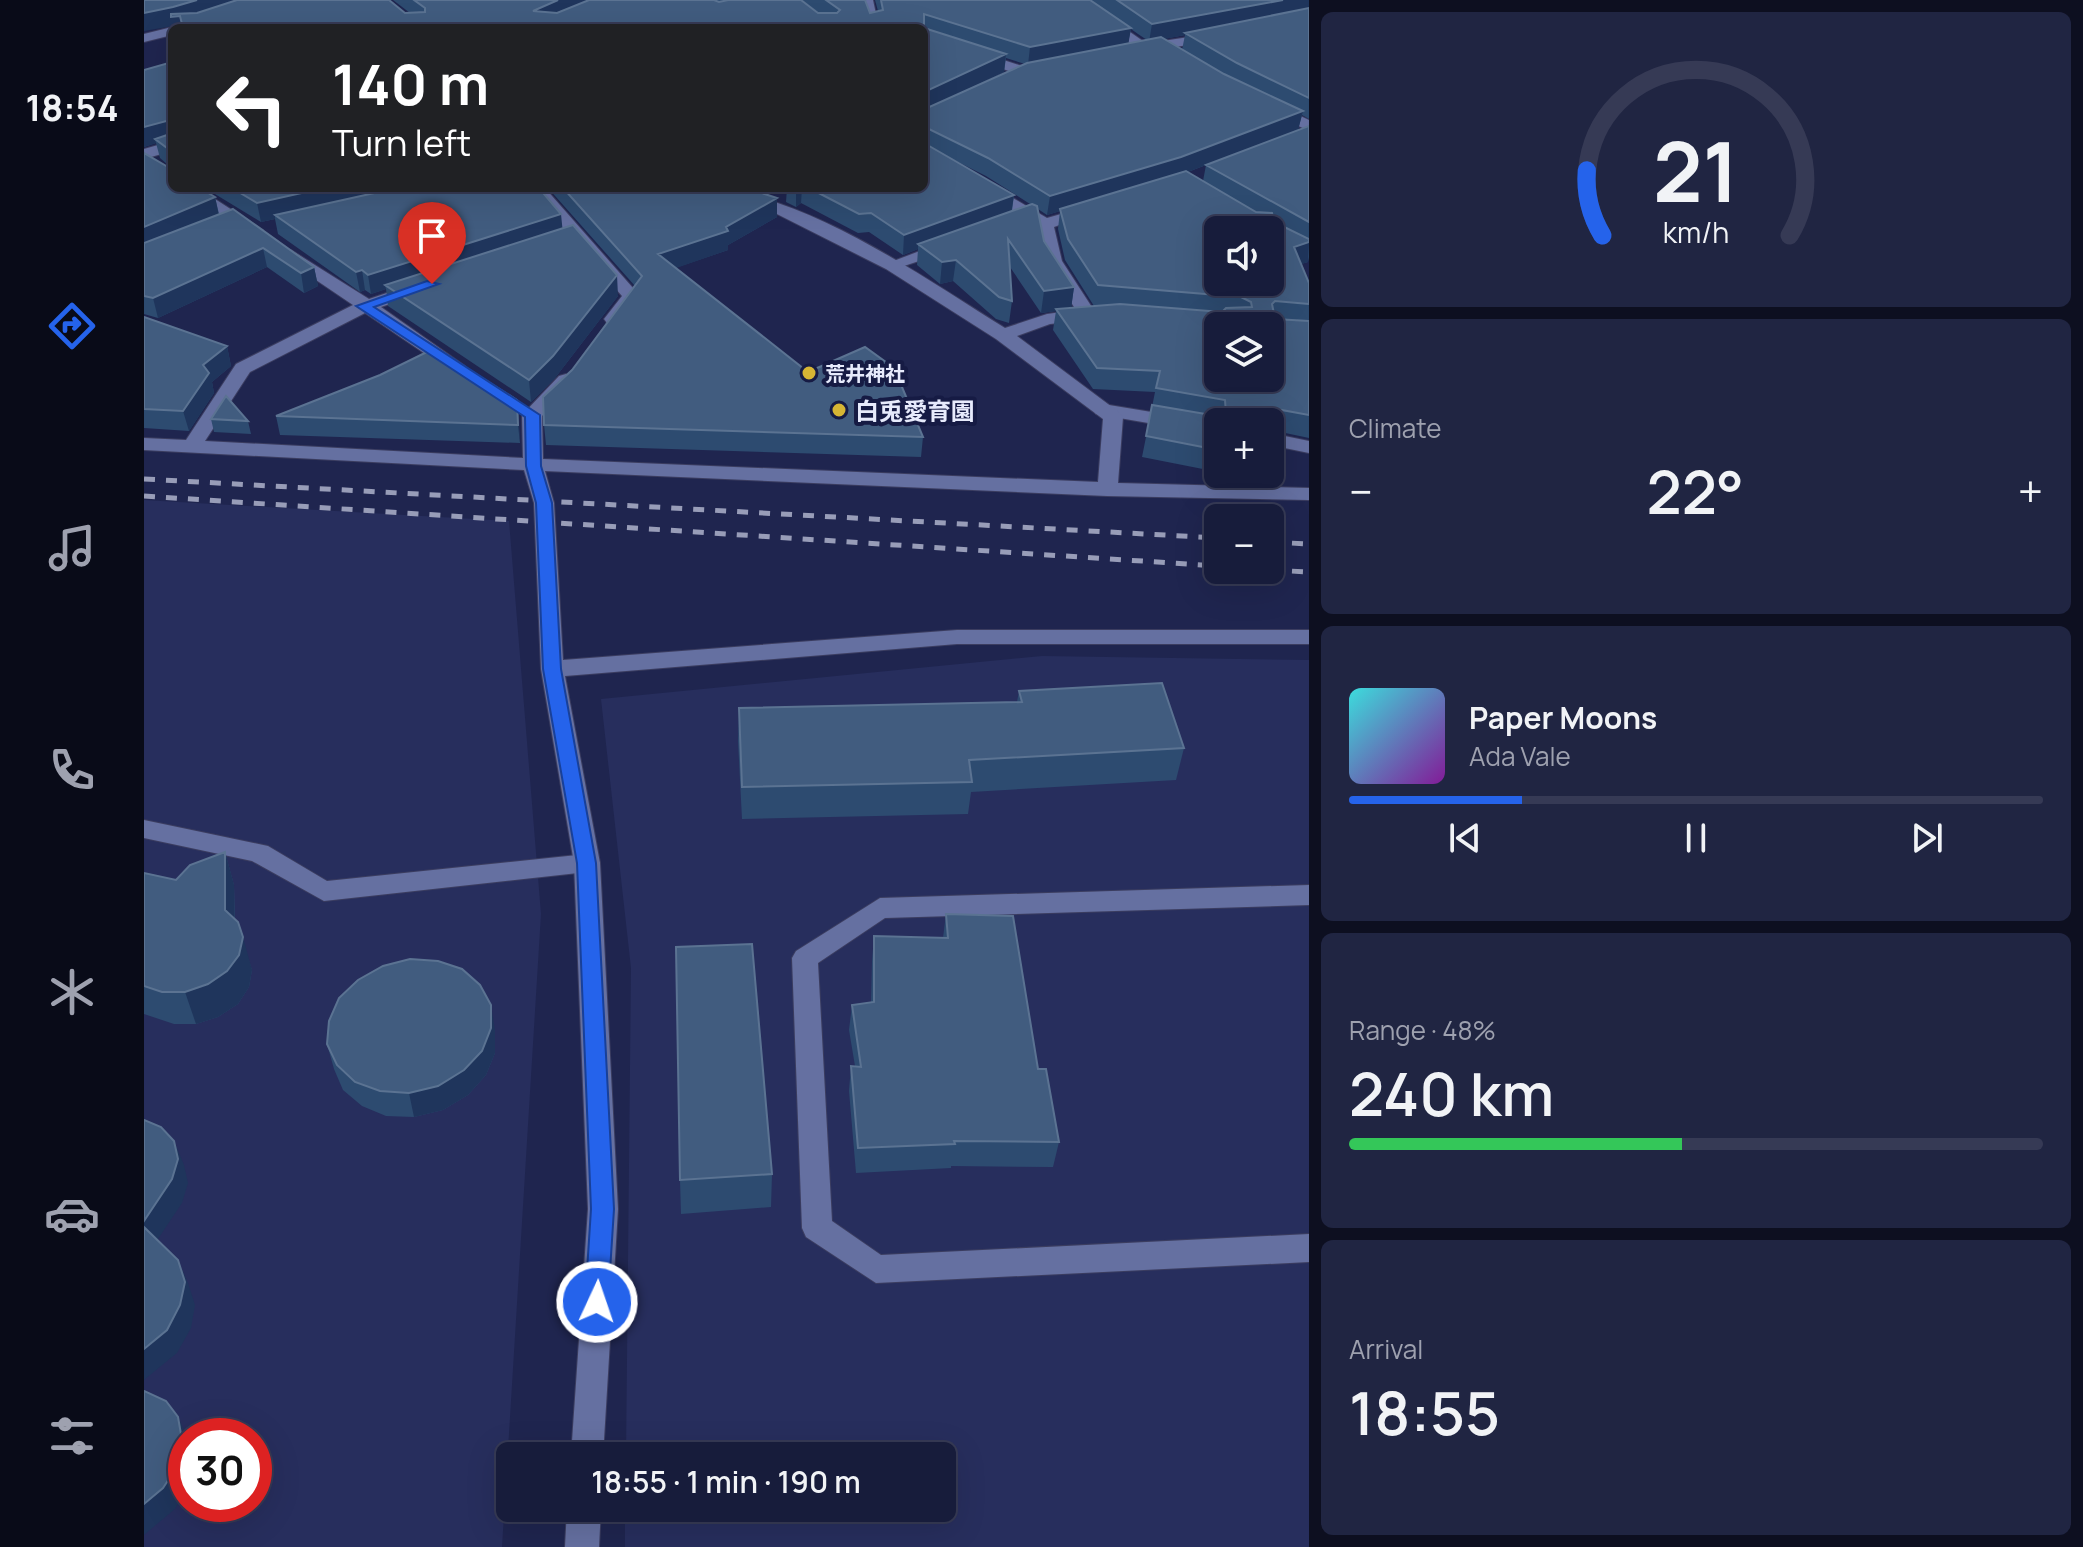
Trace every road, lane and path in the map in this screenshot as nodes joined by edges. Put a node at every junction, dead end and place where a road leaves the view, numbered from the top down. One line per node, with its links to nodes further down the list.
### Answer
1 (866, 0): 3 (street)
2 (1074, 0): 8 (street)
3 (874, 24)
4 (168, 32): 6 (street)
5 (1239, 33): 8 (street)
6 (144, 38)
7 (928, 39): 11 (street)
8 (1152, 47): 9 (street); 10 (street)
9 (1116, 54)
10 (1177, 60)
11 (1007, 80)
12 (1252, 99): 13 (street)
13 (1305, 133)
14 (168, 147): 15 (street)
15 (144, 156): 16 (street)
16 (163, 171)
17 (966, 175): 23 (street)
18 (194, 192): 22 (street)
19 (539, 192): 32 (street)
20 (731, 192): 27 (street)
21 (1100, 207): 23 (street)
22 (238, 218): 25 (street); 29 (street)
23 (1038, 220): 24 (street); 30 (street)
24 (1004, 225)
25 (211, 229)
26 (962, 240): 27 (street)
27 (892, 265): 33 (street)
28 (432, 284): 29 (street)
29 (363, 306): 36 (street); 37 (street)
30 (1088, 315): 31 (street); 33 (street)
31 (1109, 315)
32 (602, 334)
33 (1003, 335): 38 (street)
34 (225, 352): 36 (street)
35 (583, 359): 44 (street)
36 (252, 362): 42 (street)
37 (467, 373)
38 (1103, 410): 39 (street); 45 (street)
39 (1204, 427)
40 (1284, 442): 43 (street)
41 (144, 444): 42 (street)
42 (191, 447): 44 (street)
43 (1309, 447)
44 (533, 466): 45 (street); 48 (street)
45 (1107, 490): 46 (street)
46 (1309, 494)
47 (1309, 637): 48 (street)
48 (552, 669): 50 (street)
49 (144, 829): 50 (street)
50 (587, 863): 53 (street)
51 (1309, 895): 52 (street)
52 (1309, 1248)
53 (588, 1442)
54 (583, 1522): 55 (street)
55 (582, 1547)

